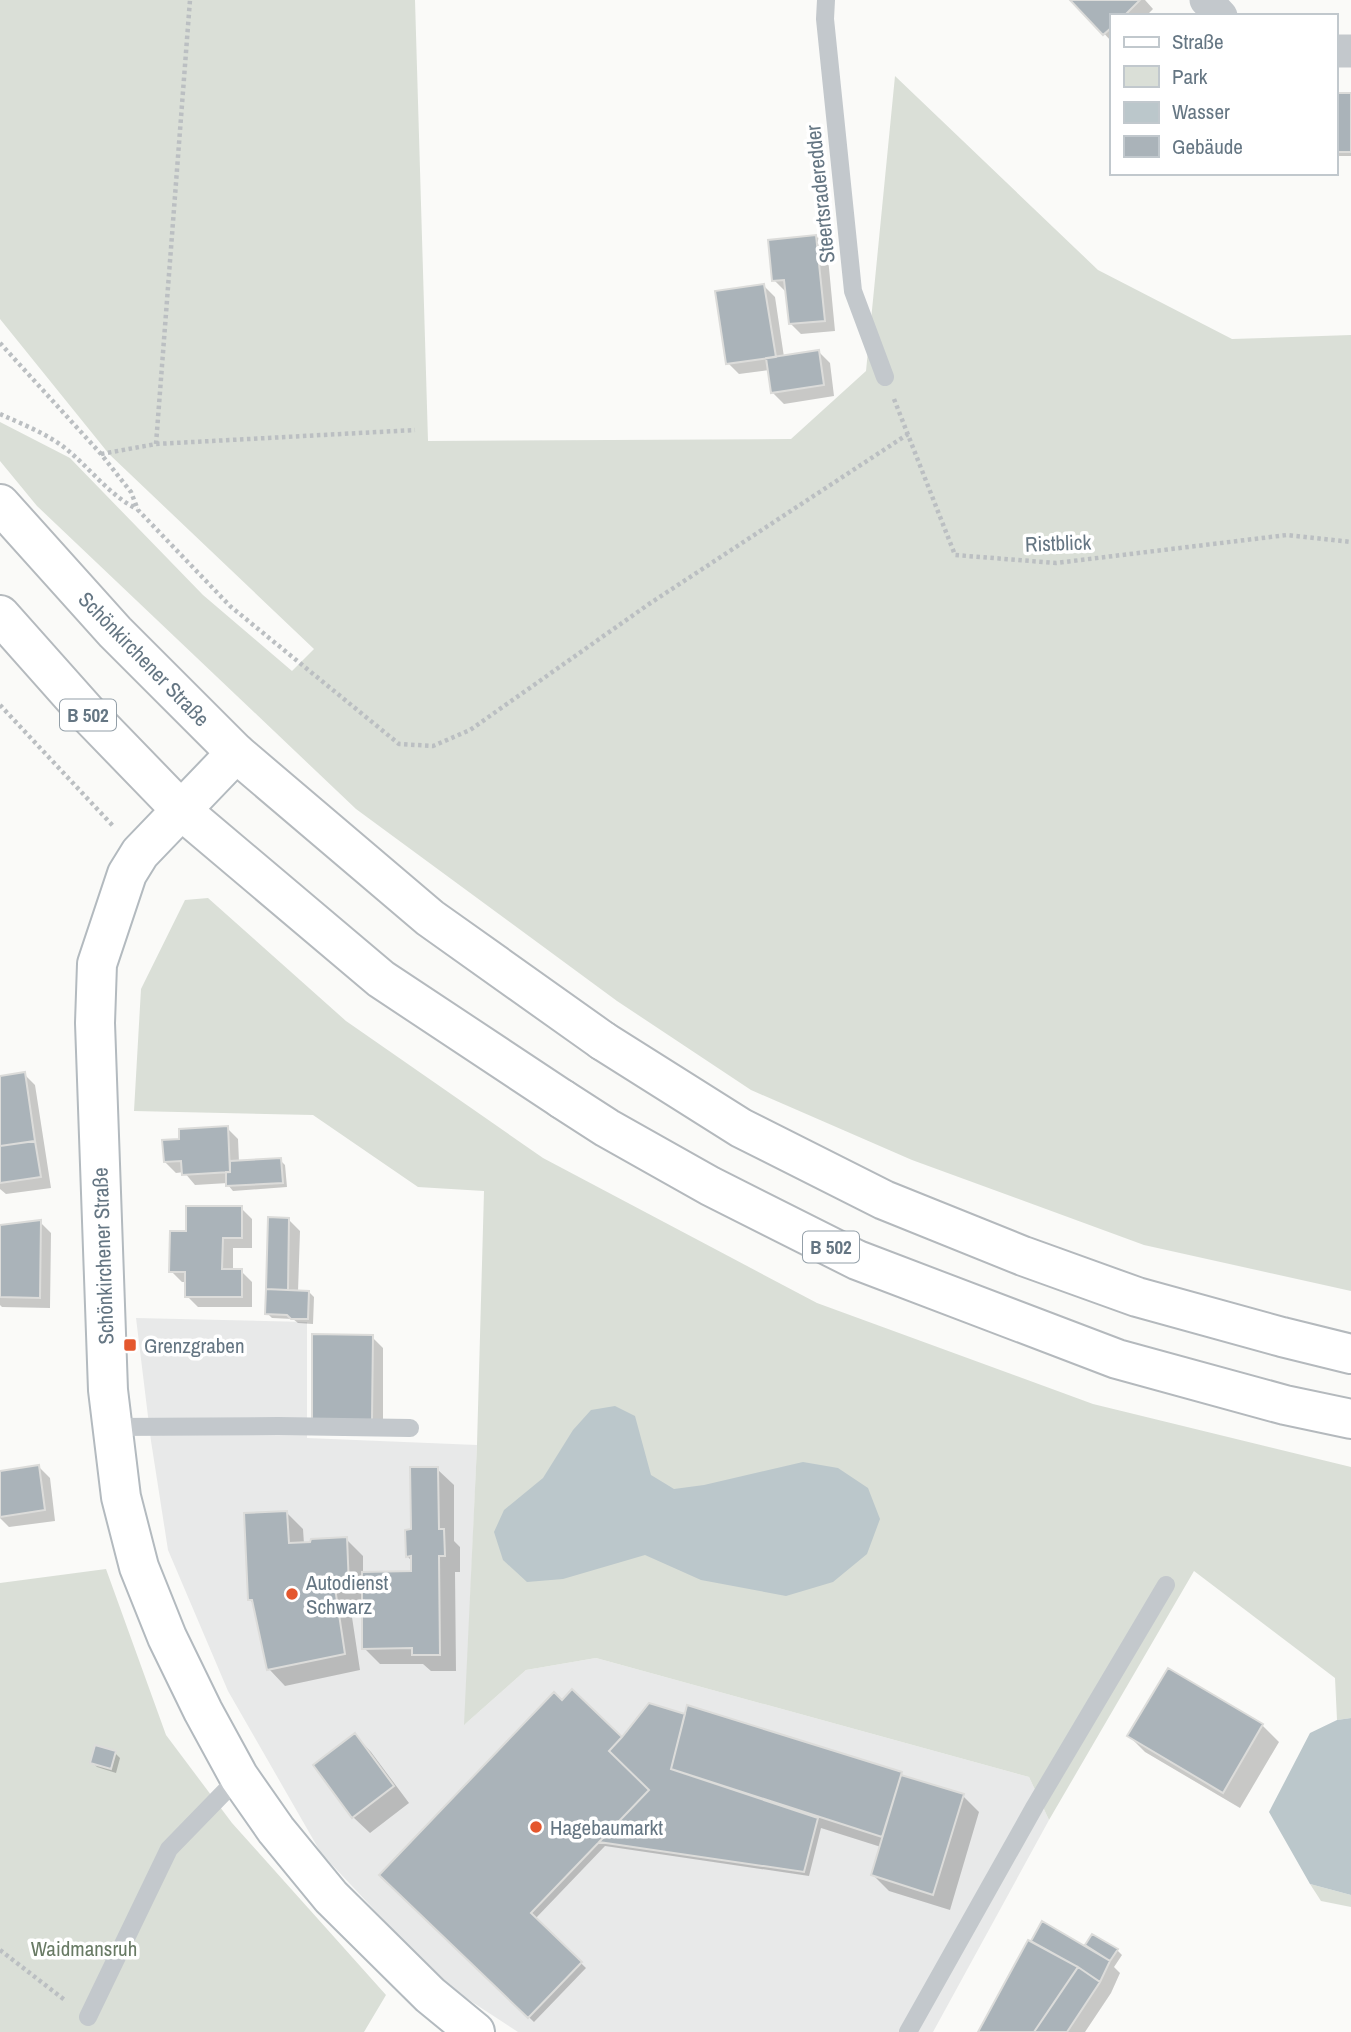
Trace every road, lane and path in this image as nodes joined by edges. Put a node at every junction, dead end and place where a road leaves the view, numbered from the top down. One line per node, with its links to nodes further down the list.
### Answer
1 (190, 0): 10 (path)
2 (826, 0): 6 (lane, Steertsraderedder)
3 (1206, 0): 4 (street)
4 (1219, 14)
5 (0, 343): 11 (path)
6 (885, 377): 9 (path, Ristblick)
7 (0, 414): 13 (path)
8 (415, 430): 10 (path)
9 (908, 434): 13 (path); 14 (path, Ristblick)
10 (156, 444): 11 (path)
11 (101, 454): 13 (path)
12 (0, 504): 17 (main road, Schönkirchener Straße)
13 (138, 510)
14 (1351, 542)
15 (0, 615): 18 (main road, B 502)
16 (0, 705): 19 (path)
17 (236, 753): 18 (main road, Schönkirchener Straße); 20 (main road)
18 (181, 810): 19 (main road, Schönkirchener Straße); 21 (main road, B 502)
19 (140, 853): 22 (main road, Schönkirchener Straße)
20 (1351, 1354)
21 (1351, 1419)
22 (111, 1427): 23 (lane); 25 (main road, Schönkirchener Straße)
23 (410, 1428)
24 (1166, 1586): 29 (lane)
25 (239, 1777): 27 (lane); 28 (main road, Schönkirchener Straße)
26 (0, 1950): 27 (path)
27 (88, 2017)
28 (475, 2032)
29 (908, 2032)

